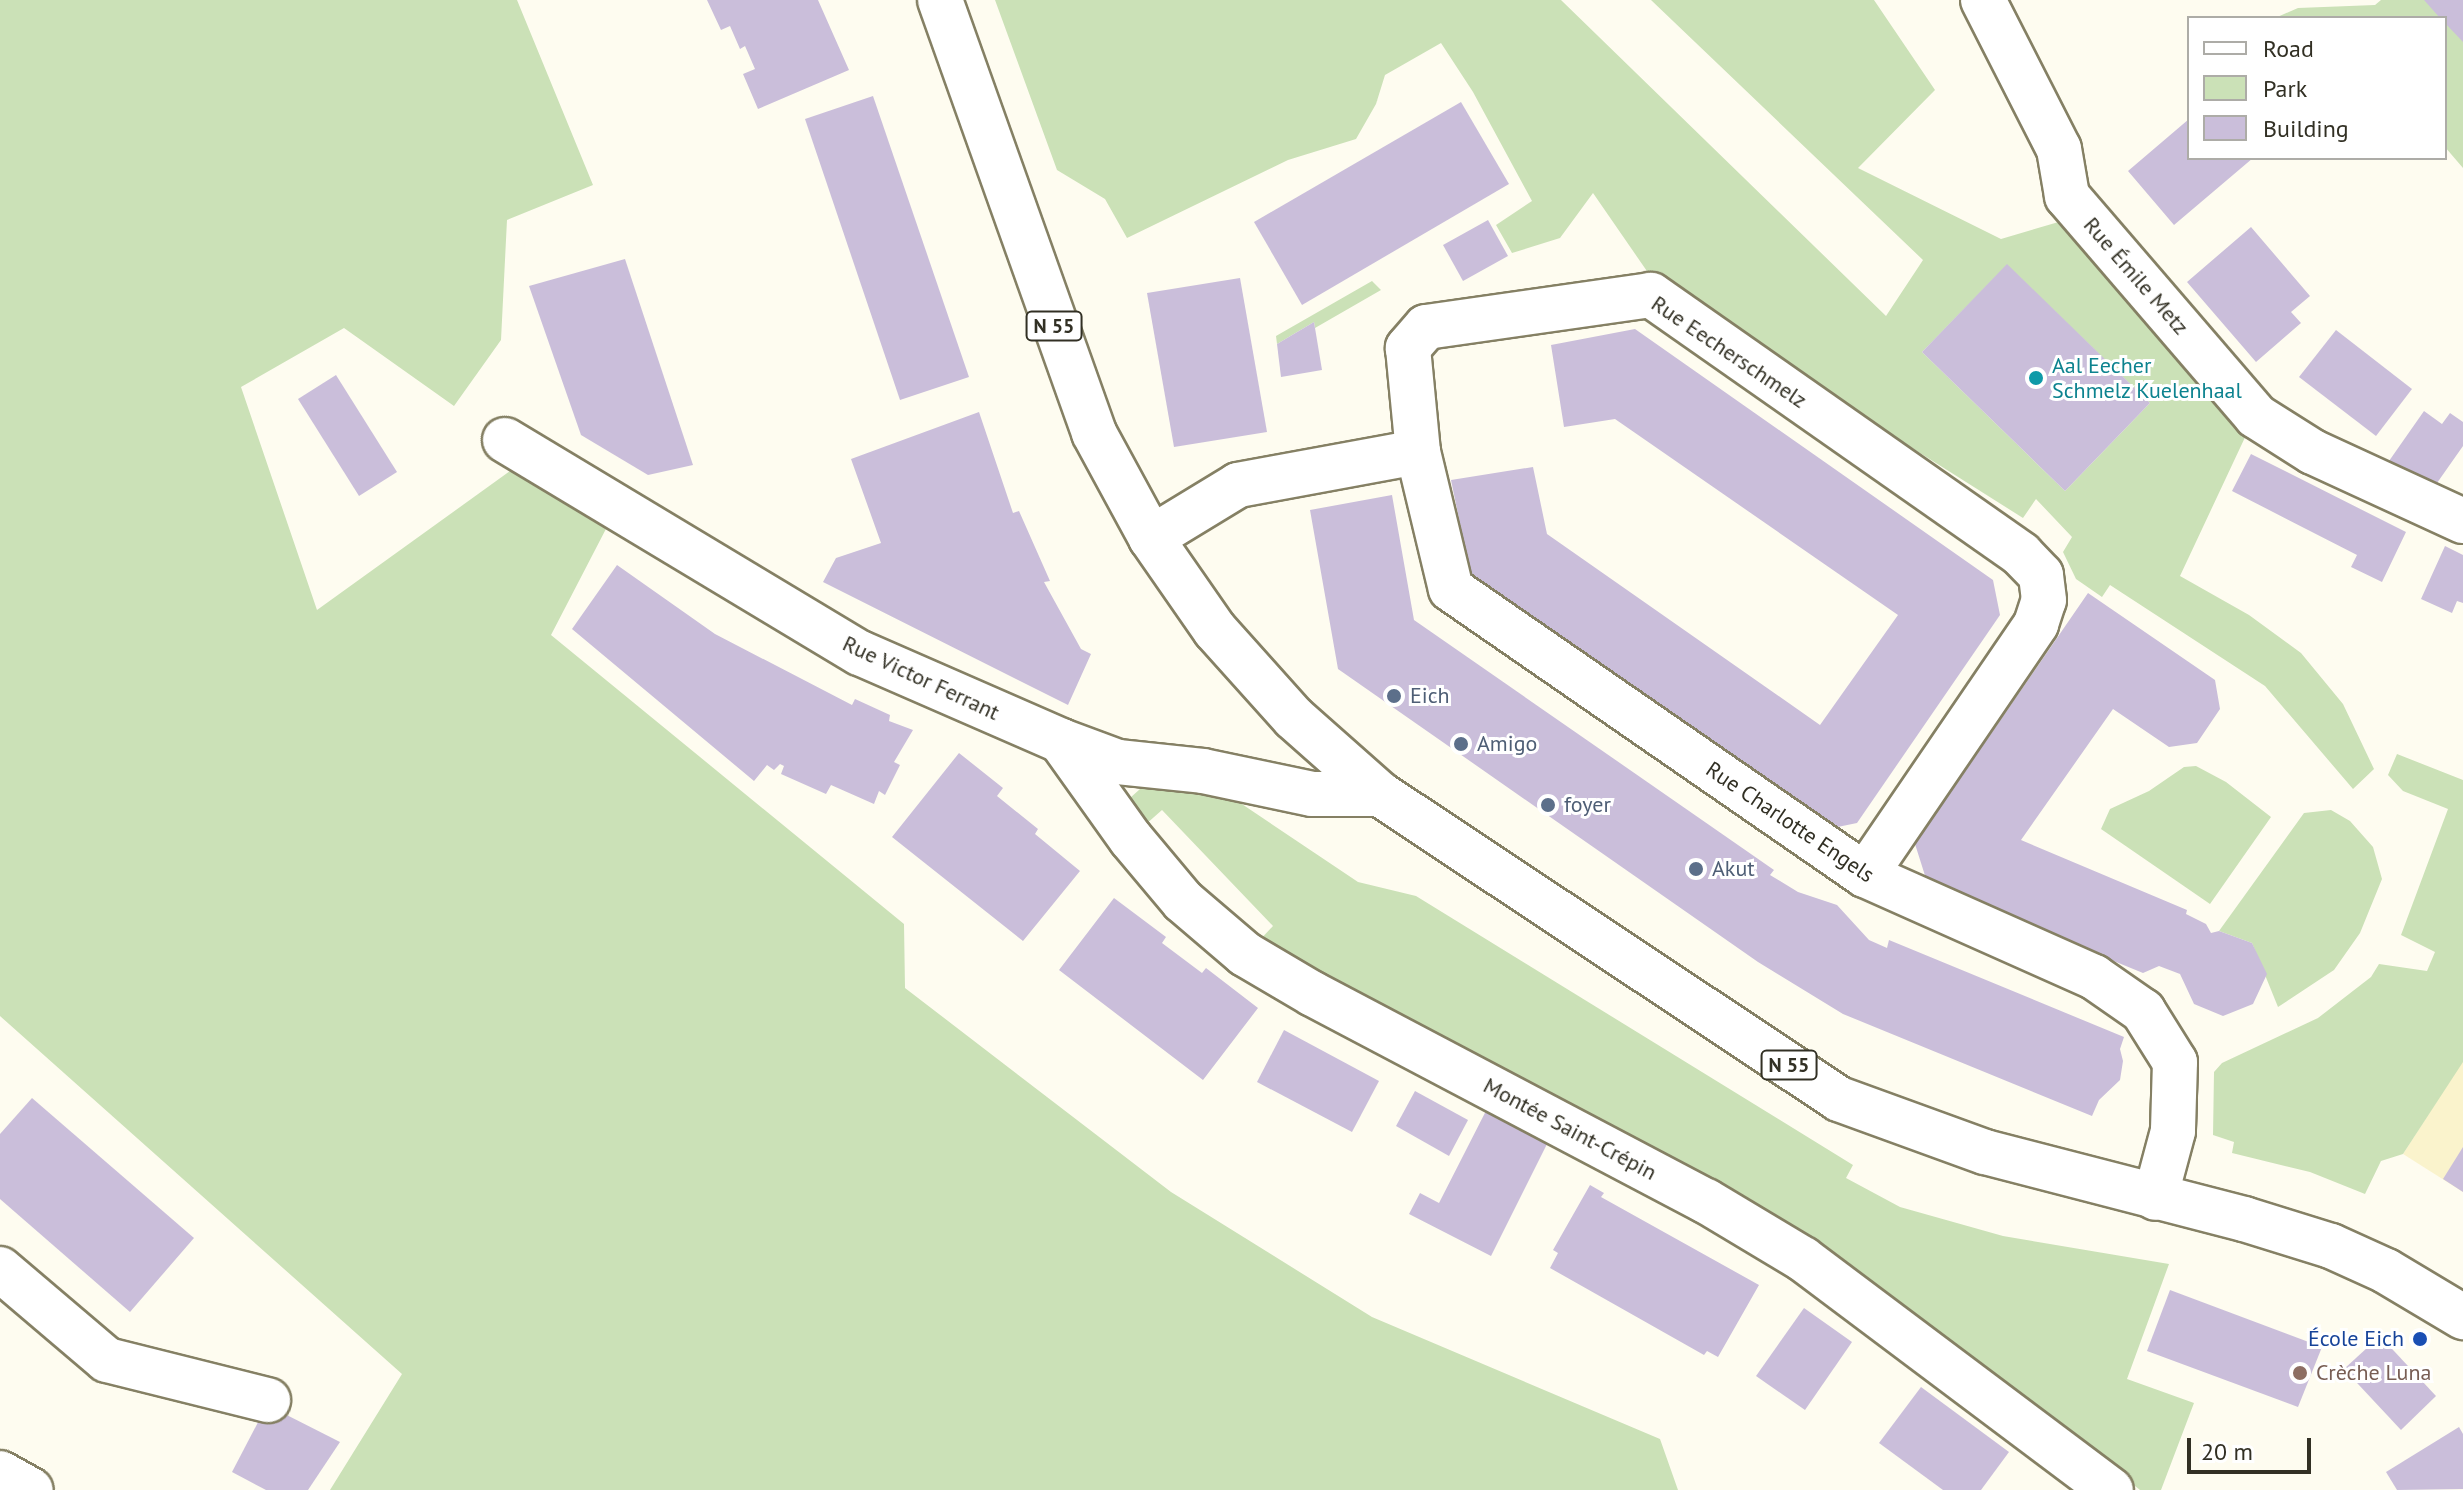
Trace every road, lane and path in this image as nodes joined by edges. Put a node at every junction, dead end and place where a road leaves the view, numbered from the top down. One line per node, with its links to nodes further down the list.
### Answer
1 (940, 0): 6 (street, N 55)
2 (1983, 0): 5 (street, Rue Émile Metz)
3 (505, 440): 7 (street, Rue Victor Ferrant)
4 (1418, 452): 6 (street); 9 (street, Rue Charlotte Engels); 9 (street, Rue Eecherschmelz)
5 (2463, 521)
6 (1151, 538): 8 (street, N 55)
7 (1061, 741): 8 (street, Rue Victor Ferrant); 16 (street, Montée Saint-Crépin)
8 (1380, 794): 10 (street, N 55)
9 (1865, 875): 10 (street, Rue Charlotte Engels)
10 (2155, 1198): 12 (street, N 55)
11 (0, 1269): 13 (street)
12 (2463, 1317)
13 (268, 1400)
14 (0, 1473): 15 (street)
15 (31, 1490)
16 (2111, 1490)

